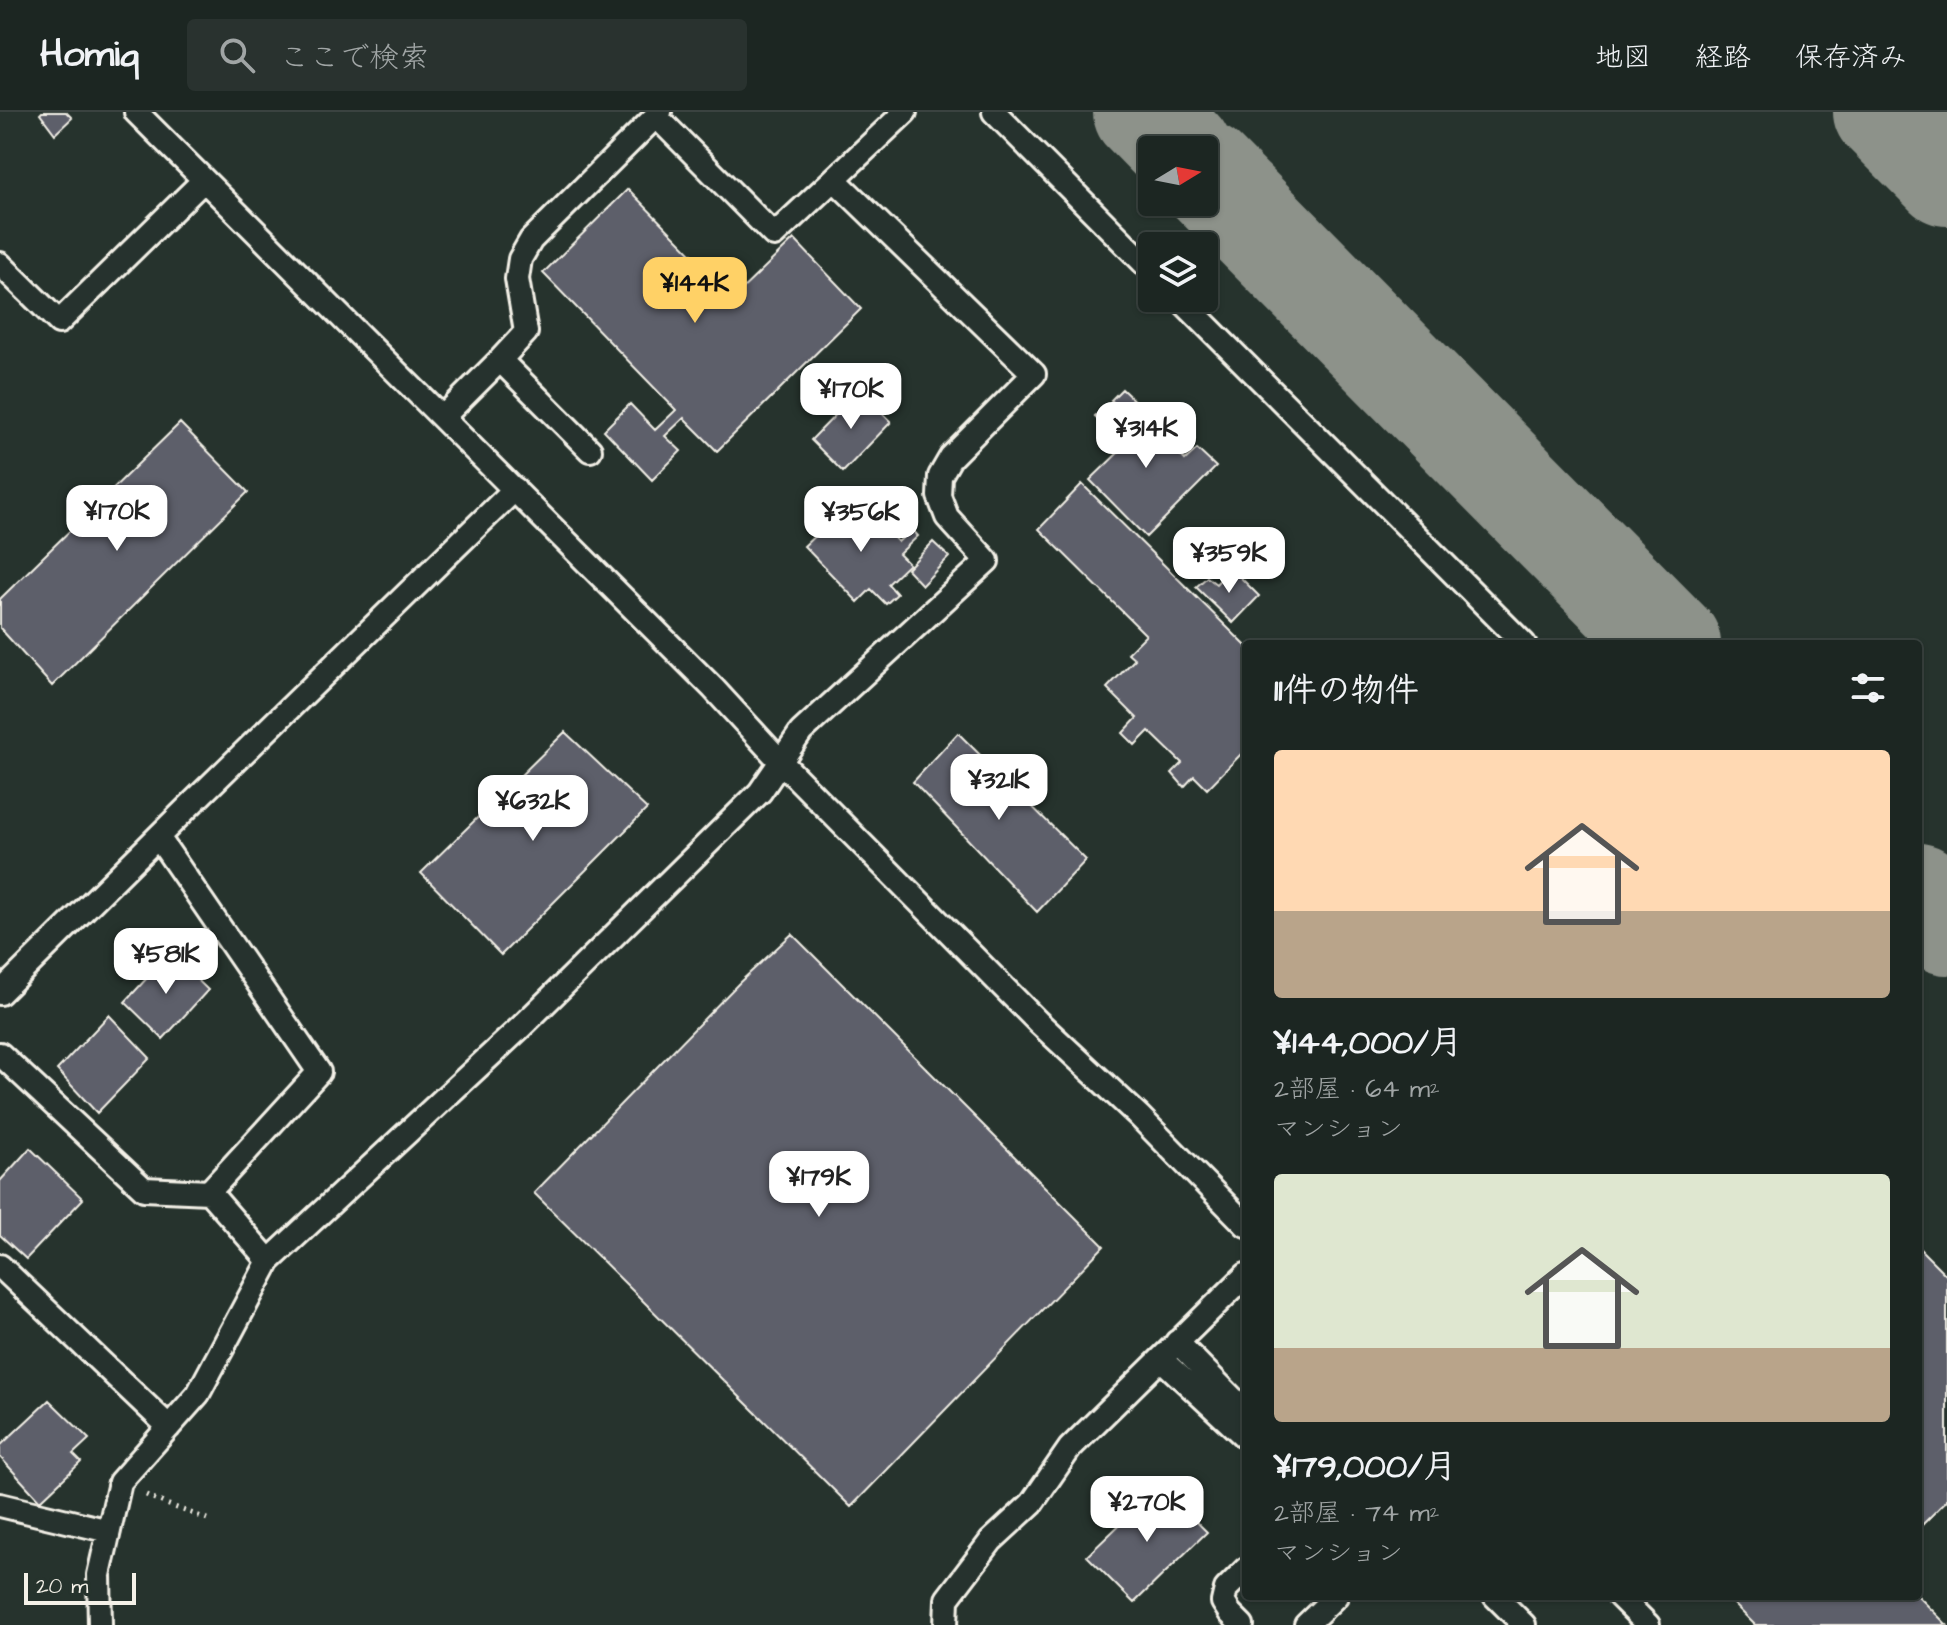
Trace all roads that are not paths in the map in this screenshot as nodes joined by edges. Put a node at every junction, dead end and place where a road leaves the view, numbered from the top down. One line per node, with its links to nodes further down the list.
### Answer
1 (136, 112): 6 (lane)
2 (905, 112): 5 (lane)
3 (994, 112): 7 (lane)
4 (658, 114): 5 (lane); 10 (lane)
5 (834, 179): 15 (lane)
6 (204, 180): 8 (lane); 11 (lane)
7 (1138, 257)
8 (0, 264)
9 (1193, 312): 14 (lane)
10 (500, 360): 11 (lane); 12 (lane)
11 (443, 417): 13 (lane)
12 (590, 450)
13 (515, 489): 15 (lane); 16 (lane)
14 (1520, 640)
15 (781, 762): 20 (lane); 21 (lane)
16 (158, 837): 17 (lane); 19 (lane)
17 (0, 993)
18 (0, 1054): 19 (lane)
19 (209, 1192): 21 (lane)
20 (1242, 1221)
21 (269, 1261): 27 (lane)
22 (0, 1266): 27 (lane)
23 (1242, 1279): 24 (lane)
24 (1177, 1342): 25 (lane); 26 (lane)
25 (1161, 1359): 28 (lane); 36 (lane)
26 (1242, 1408)
27 (169, 1427): 30 (lane)
28 (1242, 1434)
29 (0, 1505): 30 (lane)
30 (109, 1531): 35 (lane)
31 (1242, 1573): 37 (lane)
32 (1332, 1600): 38 (lane)
33 (1499, 1600): 39 (lane)
34 (1623, 1600): 40 (lane)
35 (100, 1625)
36 (946, 1625)
37 (1242, 1625)
38 (1306, 1625)
39 (1524, 1625)
40 (1648, 1625)

